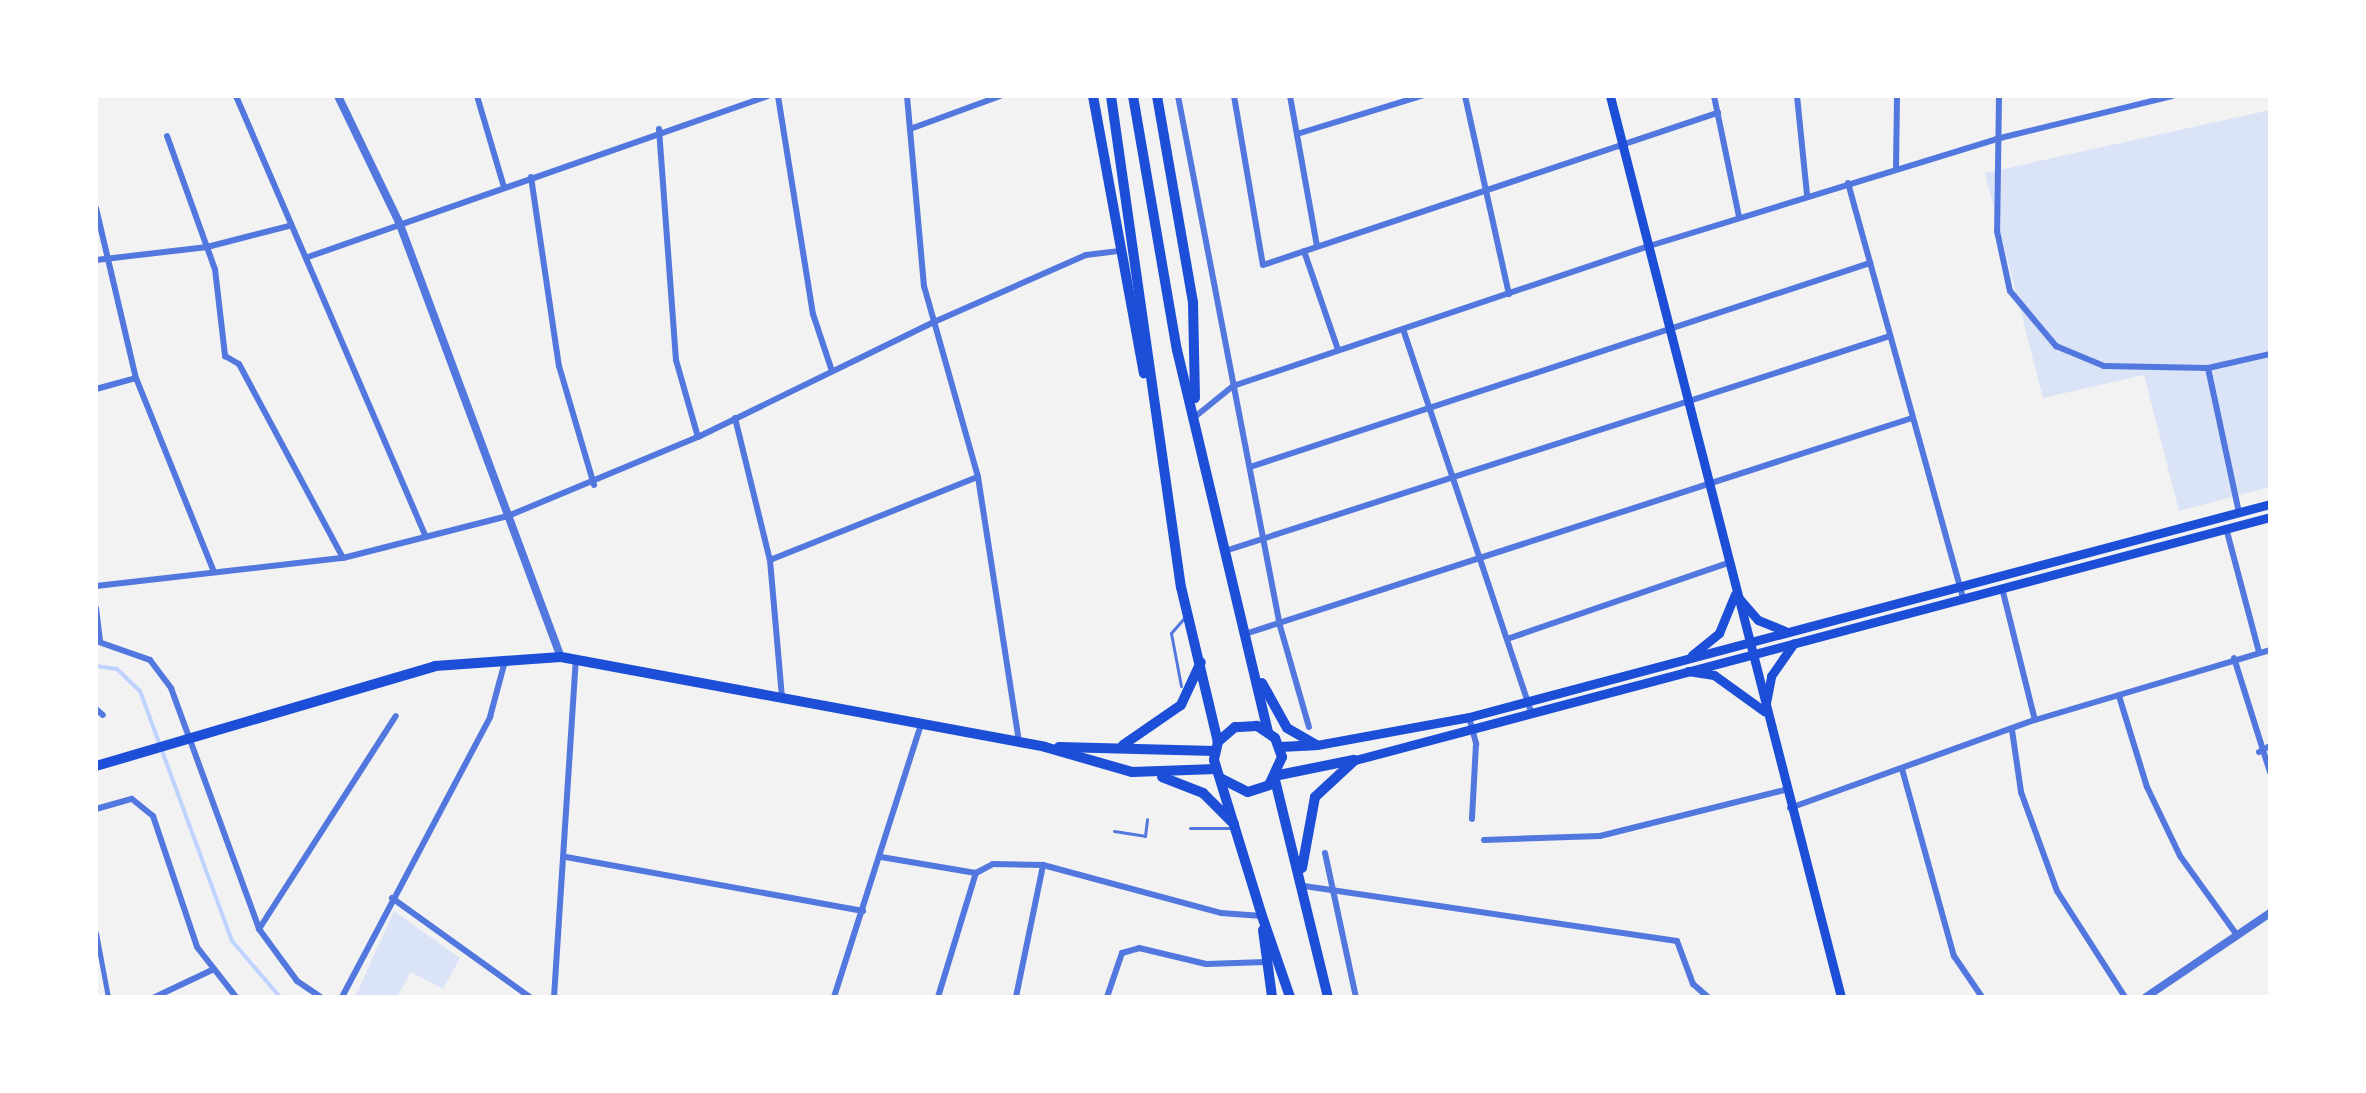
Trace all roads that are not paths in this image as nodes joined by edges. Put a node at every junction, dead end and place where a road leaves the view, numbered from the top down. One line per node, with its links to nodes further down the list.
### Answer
1 (236, 96): 39 (street)
2 (338, 96): 38 (street)
3 (477, 96): 33 (street)
4 (769, 96): 24 (street)
5 (778, 96): 57 (street)
6 (907, 96): 25 (street)
7 (1000, 96): 25 (street)
8 (1093, 96): 43 (main road)
9 (1111, 96): 68 (main road)
10 (1133, 96): 63 (main road)
11 (1157, 96): 63 (main road)
12 (1178, 96): 59 (street)
13 (1234, 96): 44 (street)
14 (1290, 96): 26 (street)
15 (1421, 96): 26 (street)
16 (1465, 96): 34 (street)
17 (1610, 96): 29 (main road)
18 (1714, 96): 23 (street)
19 (1797, 96): 35 (street)
20 (1897, 96): 30 (street)
21 (1999, 96): 28 (street)
22 (2172, 96): 28 (street)
23 (1718, 113): 29 (street); 37 (street)
24 (659, 129): 31 (street); 66 (street)
25 (910, 129): 50 (street)
26 (1297, 134): 40 (street)
27 (167, 136): 41 (street)
28 (1996, 139): 30 (street); 56 (street)
29 (1621, 140): 34 (street); 42 (main road)
30 (1896, 169): 32 (street)
31 (531, 177): 33 (street); 71 (street)
32 (1848, 183): 35 (street); 48 (street)
33 (504, 187): 38 (street)
34 (1485, 188): 40 (street); 49 (street)
35 (1807, 195): 37 (street)
36 (96, 208): 45 (street)
37 (1739, 217): 42 (street)
38 (399, 222): 46 (street); 75 (street)
39 (289, 226): 41 (street); 46 (street)
40 (1317, 246): 44 (street)
41 (207, 247): 45 (street); 82 (street)
42 (1646, 247): 49 (street); 51 (main road)
43 (1120, 251): 50 (street); 68 (main road)
44 (1304, 251): 54 (street)
45 (109, 257): 47 (street); 58 (street)
46 (308, 257): 79 (street)
47 (96, 260)
48 (1870, 263): 51 (street); 53 (street)
49 (1509, 294): 52 (street)
50 (934, 322): 57 (street); 69 (street)
51 (1667, 328): 61 (main road); 62 (street)
52 (1403, 329): 54 (street); 62 (street)
53 (1890, 336): 61 (street); 65 (street)
54 (1338, 350): 59 (street)
55 (2270, 354): 56 (street)
56 (2208, 368): 74 (street)
57 (832, 371): 64 (street)
58 (136, 378): 60 (street); 86 (street)
59 (1233, 386): 63 (street); 67 (street)
60 (96, 389)
61 (1686, 403): 70 (street); 72 (main road)
62 (1429, 407): 67 (street); 70 (street)
63 (1196, 416): 81 (main road)
64 (735, 418): 66 (street); 83 (street)
65 (1912, 418): 72 (street); 89 (street)
66 (698, 437): 71 (street)
67 (1250, 467): 80 (street)
68 (1163, 476): 92 (main road)
69 (978, 477): 83 (street); 124 (street)
70 (1453, 479): 80 (street); 84 (street)
71 (594, 485): 75 (street)
72 (1708, 485): 84 (street); 85 (main road)
73 (2270, 504): 74 (main road)
74 (2239, 513): 77 (street); 87 (main road)
75 (508, 516): 79 (street); 101 (street)
76 (2270, 517): 77 (main road)
77 (2241, 524): 78 (main road)
78 (2226, 528): 87 (main road); 100 (street)
79 (425, 534): 82 (street)
80 (1265, 541): 81 (street); 93 (street)
81 (1228, 550): 94 (main road)
82 (343, 558): 86 (street)
83 (770, 560): 111 (street)
84 (1480, 560): 93 (street); 96 (street)
85 (1728, 563): 90 (main road); 96 (street)
86 (214, 572): 88 (street)
87 (2000, 582): 89 (main road); 117 (street)
88 (96, 586)
89 (1962, 593): 95 (main road)
90 (1735, 594): 95 (main road); 98 (main road); 103 (main road)
91 (96, 608): 97 (street)
92 (1187, 614): 106 (main road); 109 (lane)
93 (1280, 626): 94 (street); 120 (street)
94 (1248, 633): 108 (main road)
95 (1795, 637): 98 (main road); 114 (main road)
96 (1507, 639): 112 (street)
97 (98, 641): 123 (street)
98 (1748, 649): 103 (main road); 107 (main road); 114 (main road)
99 (2270, 650): 100 (street)
100 (2259, 652): 102 (street)
101 (561, 657): 104 (main road); 105 (main road)
102 (2234, 658): 110 (street); 131 (street)
103 (1687, 659): 112 (main road)
104 (576, 660): 111 (main road); 149 (street)
105 (505, 661): 123 (main road); 155 (street)
106 (1201, 662): 126 (main road); 129 (main road)
107 (1684, 671): 112 (main road); 114 (main road)
108 (1258, 677): 122 (main road); 125 (main road)
109 (1181, 686)
110 (2119, 696): 117 (street); 161 (street)
111 (782, 697): 119 (main road)
112 (1530, 706): 118 (main road)
113 (96, 709): 115 (street)
114 (1764, 711): 139 (main road)
115 (103, 715)
116 (396, 716): 159 (street)
117 (2035, 720): 121 (street)
118 (1470, 722): 125 (main road); 132 (main road); 143 (street)
119 (921, 724): 124 (main road); 150 (street)
120 (1309, 727)
121 (2012, 730): 134 (street); 184 (street)
122 (1268, 731): 126 (main road); 130 (main road)
123 (189, 735): 133 (main road); 159 (street)
124 (1019, 743): 128 (main road)
125 (1317, 745): 130 (main road)
126 (1217, 746): 129 (main road); 137 (main road)
127 (2270, 746): 131 (street)
128 (1045, 747): 129 (main road); 135 (main road)
129 (1120, 747)
130 (1280, 747): 138 (main road)
131 (2259, 752): 136 (street)
132 (1355, 760): 138 (main road); 153 (main road)
133 (96, 766)
134 (1902, 769): 140 (street); 183 (street)
135 (1132, 772): 137 (main road); 145 (main road)
136 (2270, 772)
137 (1218, 773): 138 (main road); 145 (main road)
138 (1277, 778): 153 (main road)
139 (1785, 790): 140 (main road); 147 (street)
140 (1790, 808): 182 (main road)
141 (96, 809): 164 (street)
142 (1147, 819): 146 (lane)
143 (1472, 819)
144 (1190, 828): 145 (lane)
145 (1238, 828): 158 (main road)
146 (1114, 831)
147 (1484, 840)
148 (1325, 853): 154 (street)
149 (566, 857): 156 (street); 171 (street)
150 (881, 857): 152 (street); 156 (street)
151 (1043, 865): 152 (street); 158 (street); 174 (street)
152 (976, 873): 173 (street)
153 (1303, 882): 154 (street); 162 (main road)
154 (1333, 890): 180 (street); 181 (street)
155 (392, 898): 169 (street); 170 (street)
156 (863, 911): 172 (street)
157 (2270, 913): 161 (street)
158 (1262, 916): 163 (main road); 177 (main road)
159 (259, 929): 168 (street)
160 (96, 933): 165 (street)
161 (2237, 935): 185 (street)
162 (1318, 951): 178 (main road); 179 (main road)
163 (1266, 962): 175 (street); 176 (main road)
164 (212, 970): 166 (street); 167 (street)
165 (108, 997)
166 (155, 997)
167 (236, 997)
168 (321, 997)
169 (342, 997)
170 (530, 997)
171 (554, 997)
172 (834, 997)
173 (938, 997)
174 (1016, 997)
175 (1107, 997)
176 (1272, 997)
177 (1290, 997)
178 (1328, 997)
179 (1336, 997)
180 (1356, 997)
181 (1708, 997)
182 (1841, 997)
183 (1982, 997)
184 (2125, 997)
185 (2146, 997)

